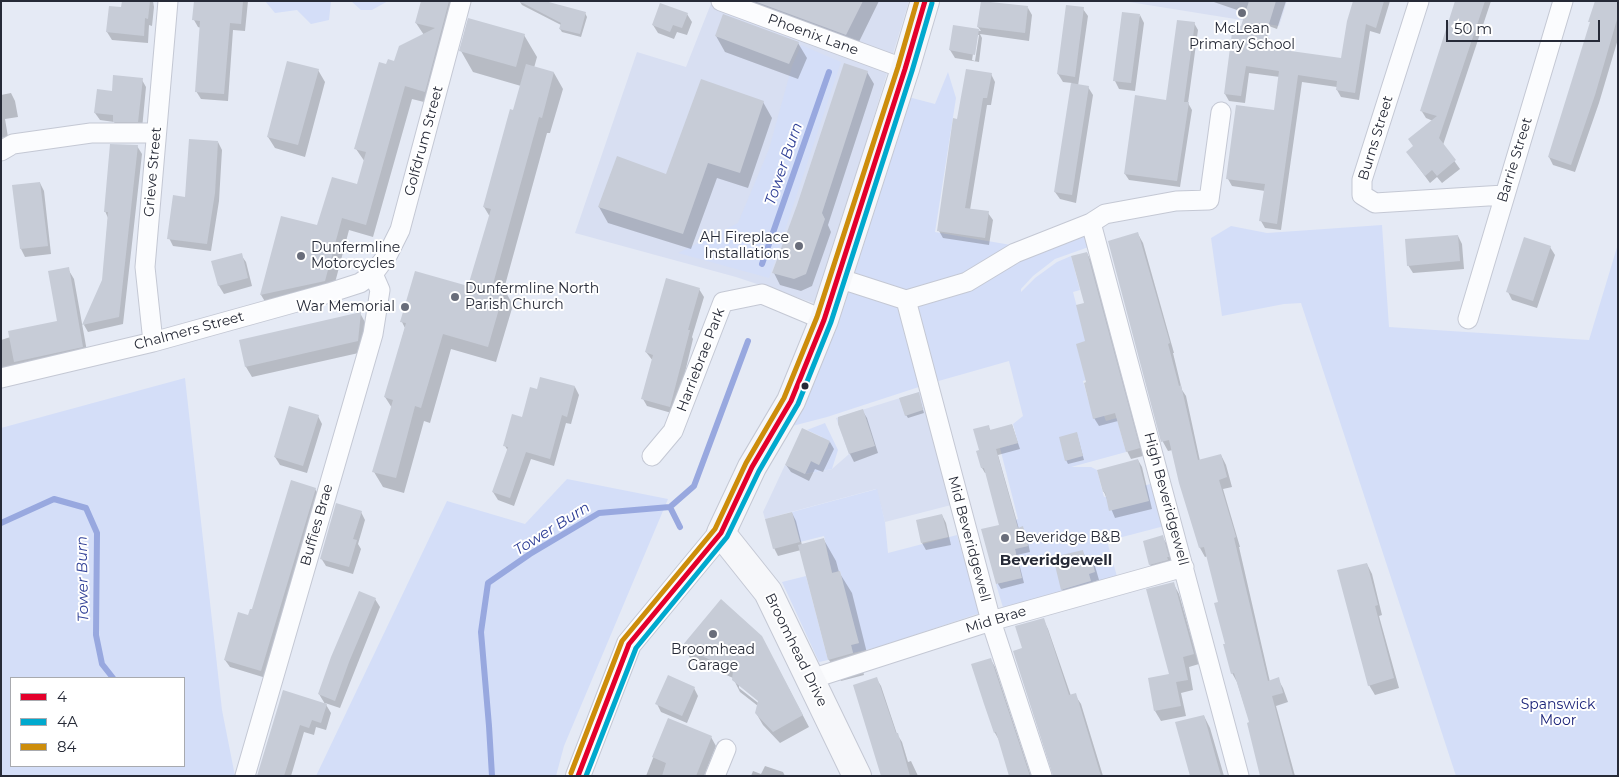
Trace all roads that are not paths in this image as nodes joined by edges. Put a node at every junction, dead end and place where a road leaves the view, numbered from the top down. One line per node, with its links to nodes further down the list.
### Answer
1 (168, 1): 9 (street, Grieve Street)
2 (462, 1): 13 (street, Golfdrum Street)
3 (721, 1): 7 (street, Phoenix Lane)
4 (925, 1): 7 (main road)
5 (1419, 1): 11 (street, Burns Street)
6 (1563, 1): 11 (street, Barrie Street)
7 (905, 69): 14 (main road)
8 (1221, 112): 12 (street)
9 (156, 133): 10 (street); 18 (street, Grieve Street)
10 (1, 151)
11 (1504, 195): 16 (street, Barrie Street)
12 (1092, 223): 15 (street); 22 (street, High Beveridgewell)
13 (373, 274): 18 (street, Chalmers Street); 26 (street, Buffies Brae)
14 (838, 278): 15 (street); 17 (main road)
15 (906, 300): 23 (street, Mid Beveridgewell)
16 (1468, 319)
17 (824, 320): 20 (street, Harriebrae Park); 21 (main road)
18 (153, 342): 19 (street, Chalmers Street)
19 (1, 378)
20 (652, 456)
21 (721, 533): 24 (main road, Broomhead Drive); 27 (street)
22 (1184, 567): 23 (street, Mid Brae); 31 (street, High Beveridgewell)
23 (991, 621): 24 (street, Mid Brae); 30 (street, Mid Beveridgewell)
24 (810, 679): 29 (main road, Broomhead Drive)
25 (726, 749): 28 (street)
26 (245, 776)
27 (578, 776)
28 (715, 776)
29 (857, 776)
30 (1042, 776)
31 (1239, 776)

